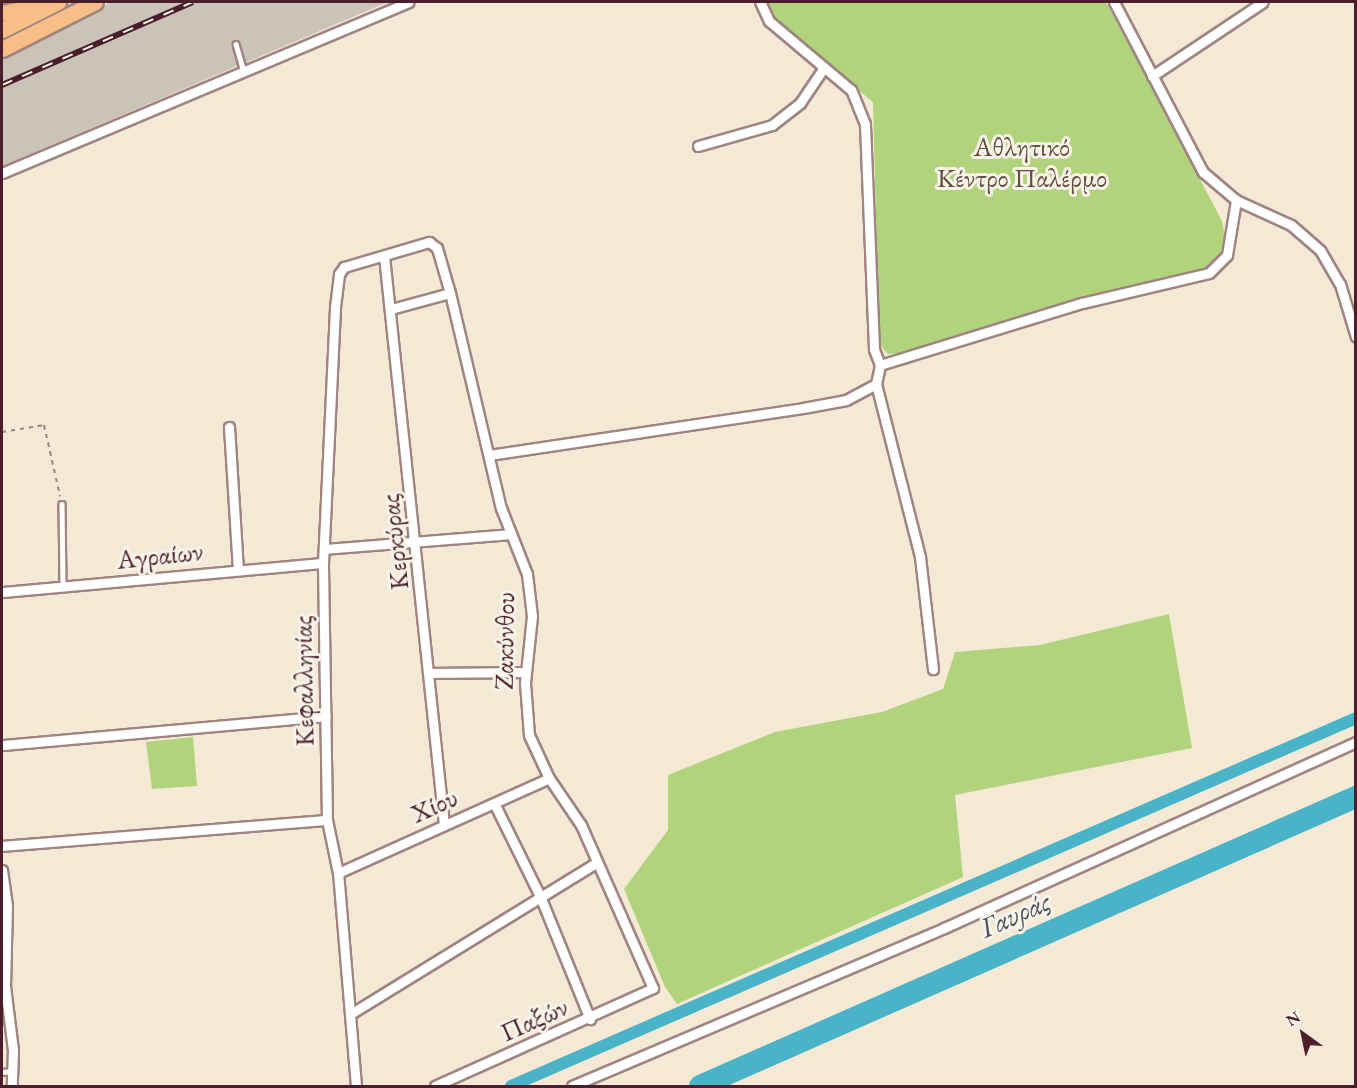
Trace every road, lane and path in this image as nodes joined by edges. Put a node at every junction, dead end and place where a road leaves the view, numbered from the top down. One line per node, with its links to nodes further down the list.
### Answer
1 (50, 2): 8 (main road)
2 (58, 2): 9 (main road)
3 (95, 2): 11 (main road)
4 (408, 2): 13 (street)
5 (760, 2): 12 (street)
6 (1114, 2): 14 (street)
7 (1263, 2): 14 (street)
8 (2, 13)
9 (2, 30)
10 (236, 44): 13 (lane)
11 (2, 49)
12 (823, 69): 15 (street); 22 (street)
13 (244, 72): 16 (street)
14 (1152, 76): 17 (street)
15 (698, 146)
16 (2, 172)
17 (1236, 200): 21 (street); 22 (street)
18 (384, 256): 19 (street, Ζακύνθου); 20 (street, Κερκύρας); 30 (street, Κεφαλληνίας)
19 (450, 293): 20 (street); 26 (street, Ζακύνθου)
20 (391, 309): 29 (street, Κερκύρας)
21 (1356, 337)
22 (880, 364): 23 (street)
23 (876, 384): 26 (street); 35 (street)
24 (229, 427): 32 (street)
25 (2, 432): 27 (path)
26 (489, 455): 28 (street, Ζακύνθου)
27 (62, 504): 33 (lane)
28 (510, 534): 29 (street); 36 (street, Ζακύνθου)
29 (418, 543): 30 (street); 37 (street, Κερκύρας)
30 (324, 549): 31 (street, Κεφαλληνίας)
31 (323, 563): 32 (street, Αγραίων); 38 (street, Κεφαλληνίας)
32 (238, 569): 33 (street, Αγραίων)
33 (63, 588): 34 (street, Αγραίων)
34 (2, 592)
35 (933, 669)
36 (526, 672): 37 (street); 41 (street, Ζακύνθου)
37 (430, 673): 44 (street, Κερκύρας)
38 (326, 716): 40 (street); 43 (street, Κεφαλληνίας)
39 (1356, 742): 59 (street)
40 (2, 745)
41 (549, 778): 42 (street, Χίου); 46 (street, Ζακύνθου)
42 (495, 803): 44 (street, Χίου); 49 (street)
43 (327, 820): 45 (street); 48 (street, Κεφαλληνίας)
44 (444, 825): 48 (street, Χίου)
45 (2, 846)
46 (597, 862): 49 (street); 50 (street, Ζακύνθου)
47 (2, 870): 53 (street)
48 (338, 873): 51 (street, Κεφαλληνίας)
49 (540, 896): 51 (street); 52 (street)
50 (651, 990): 52 (street, Παξών)
51 (352, 1013): 57 (street, Κεφαλληνίας)
52 (590, 1019): 58 (street, Παξών)
53 (5, 1020): 54 (street)
54 (13, 1071): 55 (lane); 56 (street)
55 (2, 1072)
56 (12, 1086)
57 (356, 1086)
58 (435, 1086)
59 (572, 1086)

